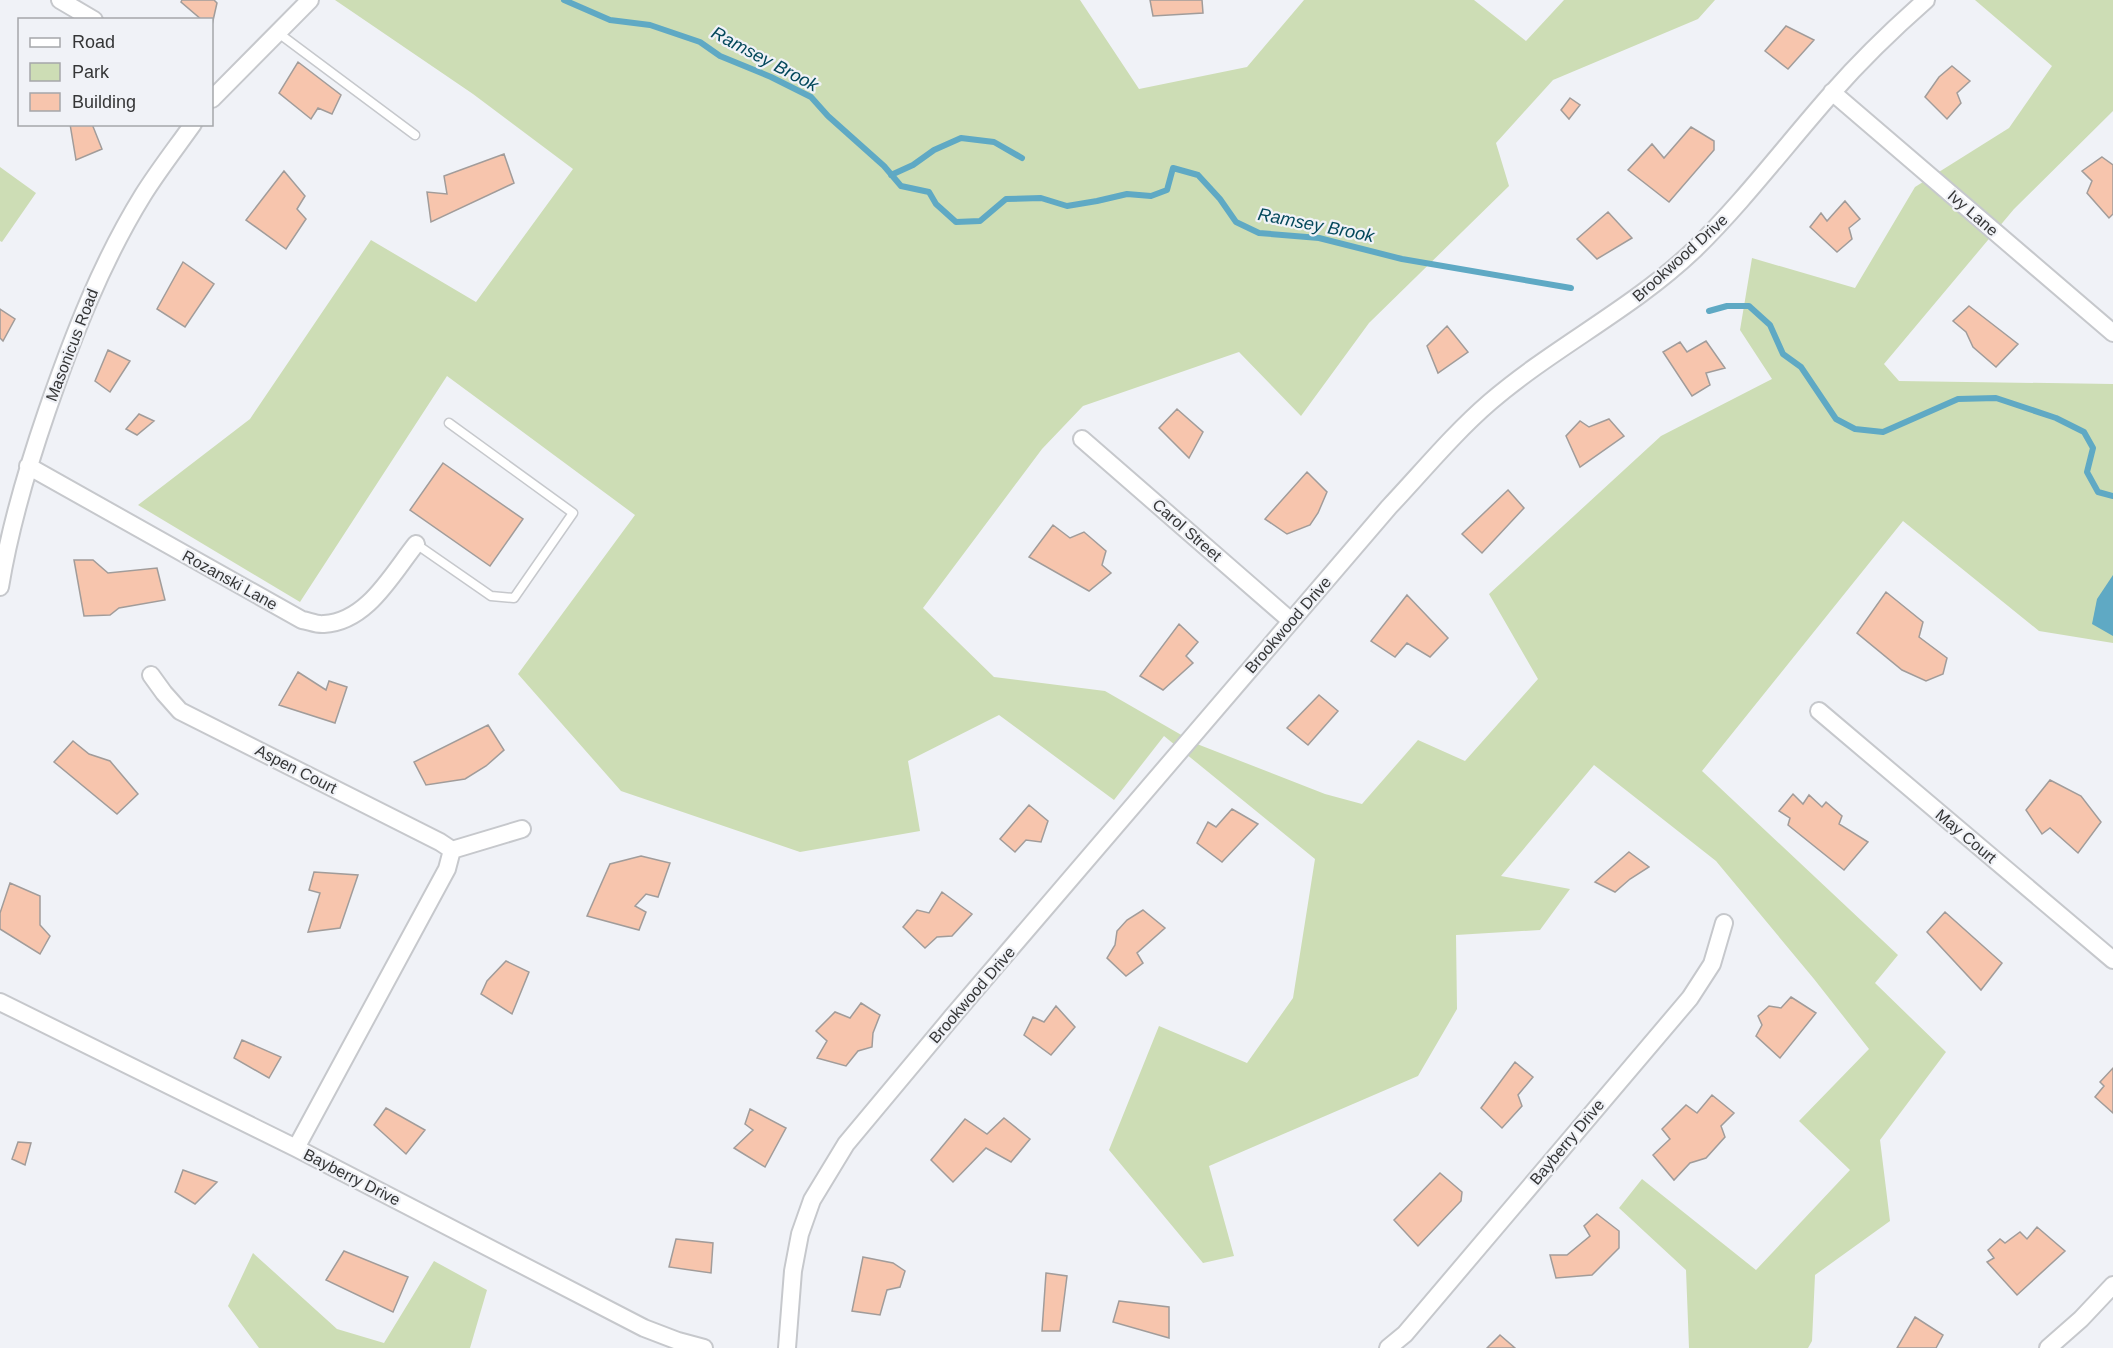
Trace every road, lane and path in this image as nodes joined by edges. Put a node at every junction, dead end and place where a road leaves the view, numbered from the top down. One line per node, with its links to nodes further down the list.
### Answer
1 (60, 0): 4 (street)
2 (310, 0): 5 (street)
3 (1926, 0): 6 (street, Brookwood Drive)
4 (91, 18)
5 (277, 31): 7 (street); 9 (lane)
6 (1832, 92): 10 (street, Ivy Lane); 16 (street, Brookwood Drive)
7 (213, 96)
8 (192, 126): 13 (street, Masonicus Road)
9 (415, 135)
10 (2113, 333)
11 (449, 423): 14 (lane)
12 (1083, 439): 16 (street, Carol Street)
13 (28, 466): 14 (street, Rozanski Lane); 15 (street, Masonicus Road)
14 (416, 544)
15 (0, 587)
16 (1291, 621): 27 (street, Brookwood Drive)
17 (151, 675): 20 (street, Aspen Court)
18 (1819, 711): 22 (street, May Court)
19 (522, 829): 20 (street)
20 (452, 850): 24 (street)
21 (1724, 923): 28 (street, Bayberry Drive)
22 (2113, 960)
23 (0, 1002): 24 (street, Bayberry Drive)
24 (296, 1148): 26 (street, Bayberry Drive)
25 (2113, 1286): 29 (street)
26 (705, 1348)
27 (787, 1348)
28 (1388, 1348)
29 (2048, 1348)

